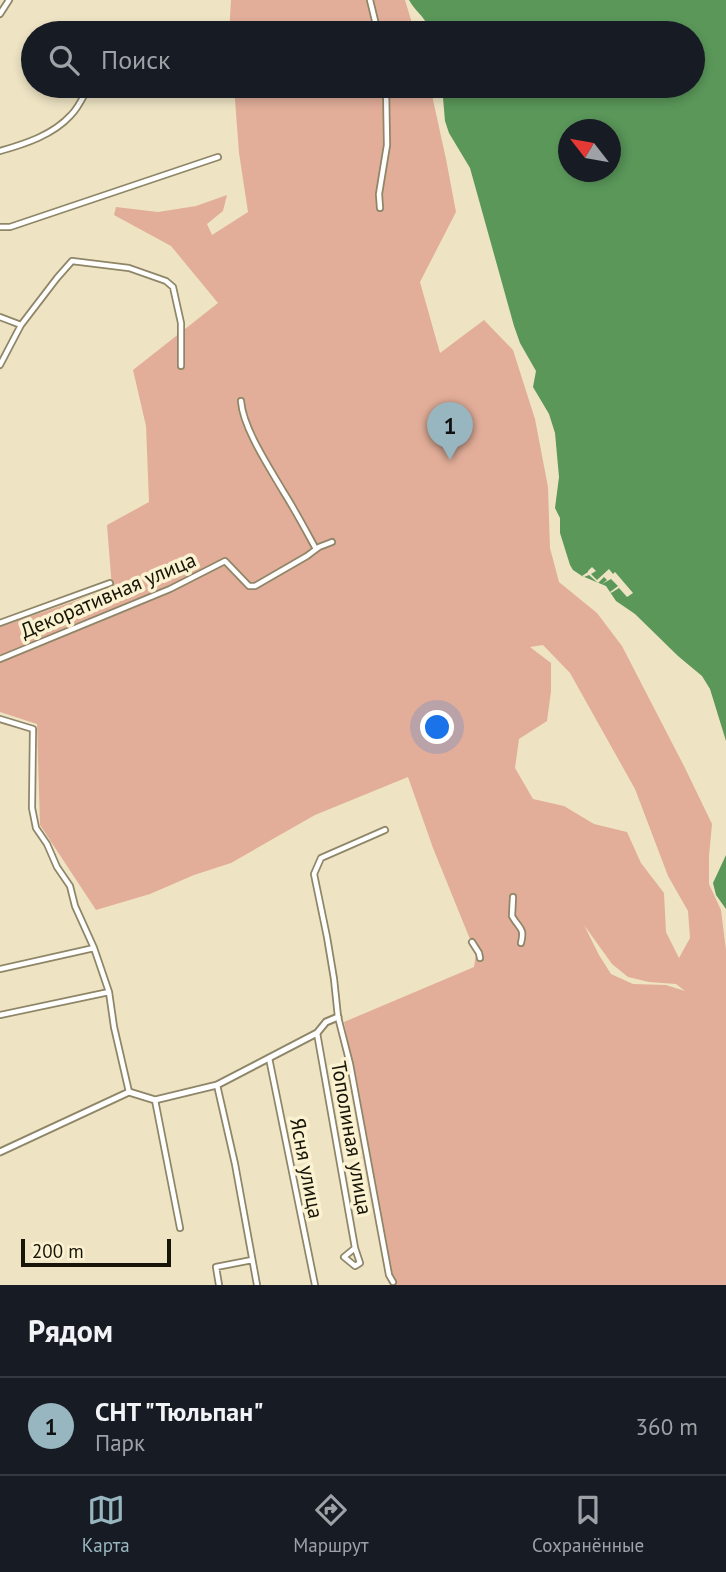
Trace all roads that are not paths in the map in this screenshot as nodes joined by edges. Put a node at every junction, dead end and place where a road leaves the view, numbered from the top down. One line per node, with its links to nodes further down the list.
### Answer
1 (9, 0): 3 (street)
2 (370, 0): 4 (street)
3 (0, 14)
4 (375, 21)
5 (82, 98): 7 (street)
6 (386, 98): 9 (street)
7 (0, 150)
8 (218, 157): 10 (street)
9 (380, 208)
10 (0, 227)
11 (0, 317): 12 (street)
12 (21, 325): 13 (street); 14 (street)
13 (0, 365)
14 (181, 366)
15 (241, 401): 17 (street)
16 (332, 542): 17 (street, Декоративная улица)
17 (316, 549): 21 (street, Декоративная улица)
18 (110, 583): 20 (street)
19 (0, 616): 20 (street)
20 (1, 623)
21 (0, 659)
22 (0, 719): 27 (street)
23 (385, 830): 32 (street)
24 (513, 897): 26 (street)
25 (472, 942): 28 (street)
26 (521, 943)
27 (94, 947): 29 (street); 30 (street)
28 (480, 958)
29 (0, 969)
30 (108, 992): 31 (street); 36 (street)
31 (0, 1015)
32 (338, 1017): 33 (street); 42 (street)
33 (317, 1033): 34 (street); 40 (street, Тополиная улица)
34 (269, 1057): 35 (street); 45 (street, Ясня улица)
35 (216, 1085): 37 (street); 41 (street)
36 (129, 1092): 37 (street); 38 (street)
37 (155, 1100): 39 (street)
38 (0, 1152)
39 (180, 1228)
40 (355, 1248)
41 (252, 1260): 43 (street); 44 (street)
42 (393, 1282)
43 (219, 1285)
44 (257, 1285)
45 (314, 1285)

